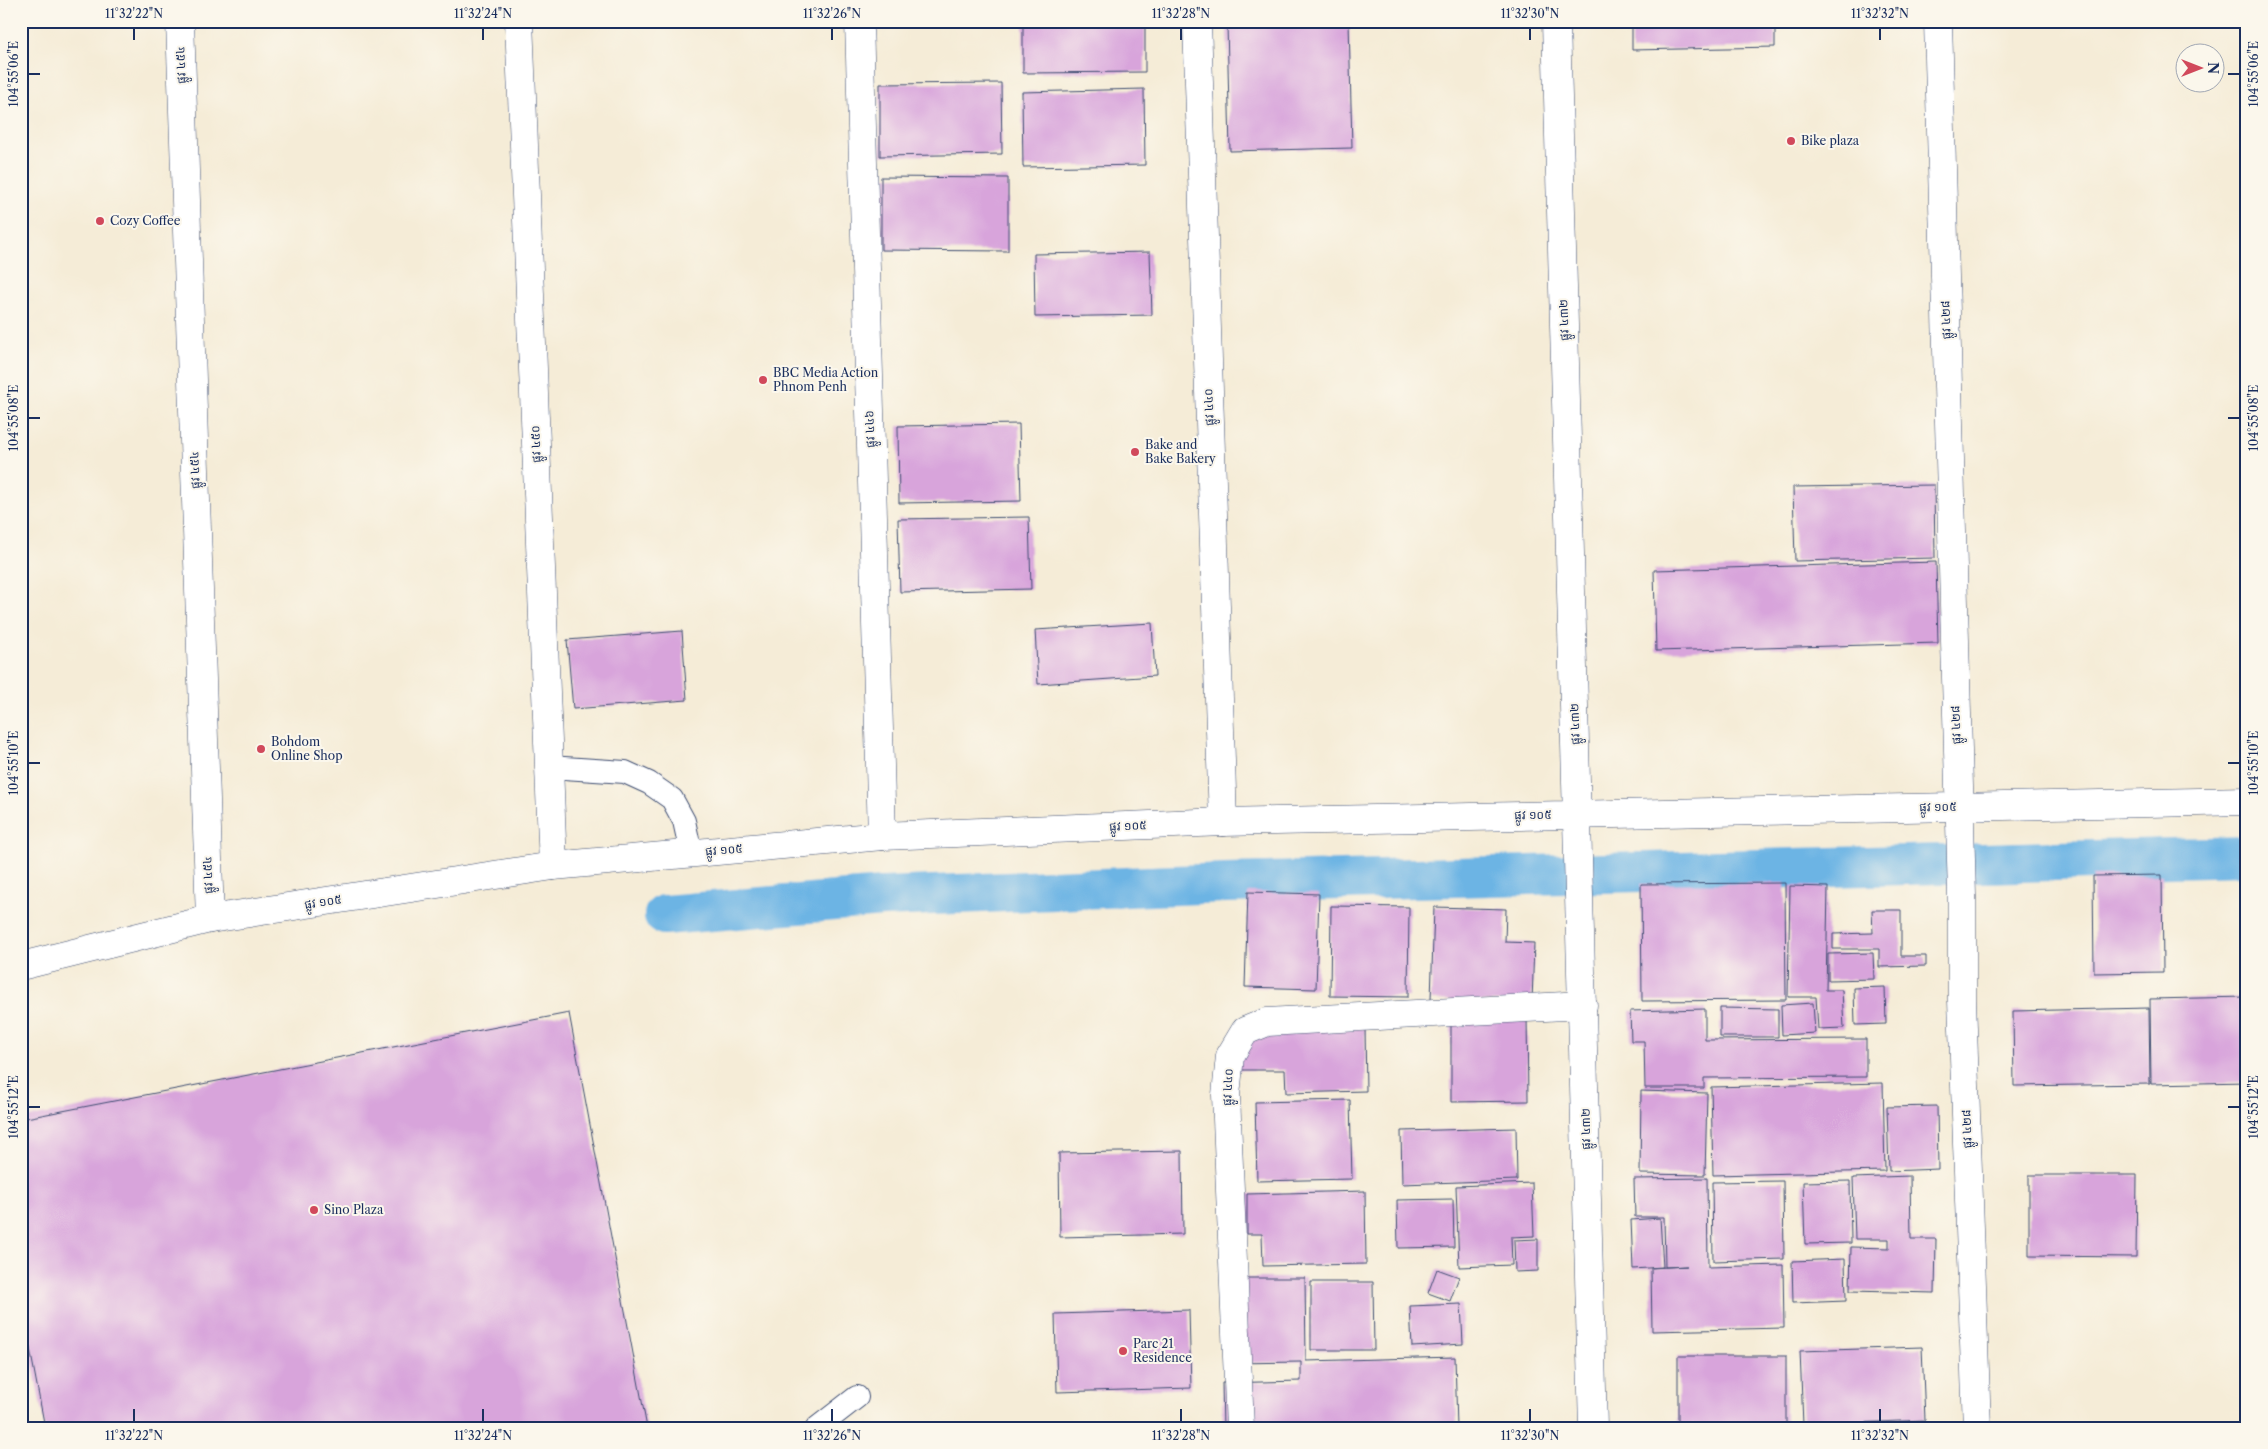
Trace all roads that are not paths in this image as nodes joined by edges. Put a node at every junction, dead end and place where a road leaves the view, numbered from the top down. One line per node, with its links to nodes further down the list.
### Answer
1 (180, 21): 15 (street, ផ្លូវ ៤៥៤)
2 (519, 21): 7 (street, ផ្លូវ ៤៥០)
3 (859, 21): 12 (street, ផ្លូវ ៤៤៦)
4 (1197, 21): 11 (street, ផ្លូវ ៤៤០)
5 (1556, 21): 10 (street, ផ្លូវ ៤៣២)
6 (1938, 21): 9 (street, ផ្លូវ ៤២៨)
7 (549, 767): 13 (lane); 14 (street, ផ្លូវ ៤៥០)
8 (2247, 801): 9 (street, ផ្លូវ ១០៥)
9 (1958, 807): 10 (street, ផ្លូវ ១០៥); 22 (street, ផ្លូវ ៤២៨)
10 (1578, 814): 11 (street, ផ្លូវ ១០៥); 17 (street, ផ្លូវ ៤៣២)
11 (1223, 822): 12 (street, ផ្លូវ ១០៥)
12 (882, 836): 13 (street, ផ្លូវ ១០៥)
13 (691, 853): 14 (street, ផ្លូវ ១០៥)
14 (553, 866): 15 (street, ផ្លូវ ១០៥)
15 (210, 919): 16 (street, ផ្លូវ ១០៥)
16 (21, 966)
17 (1583, 1005): 20 (street, ផ្លូវ ៤៤០); 21 (street, ផ្លូវ ៤៣២)
18 (857, 1397): 19 (lane)
19 (817, 1428)
20 (1240, 1428)
21 (1593, 1428)
22 (1977, 1428)

